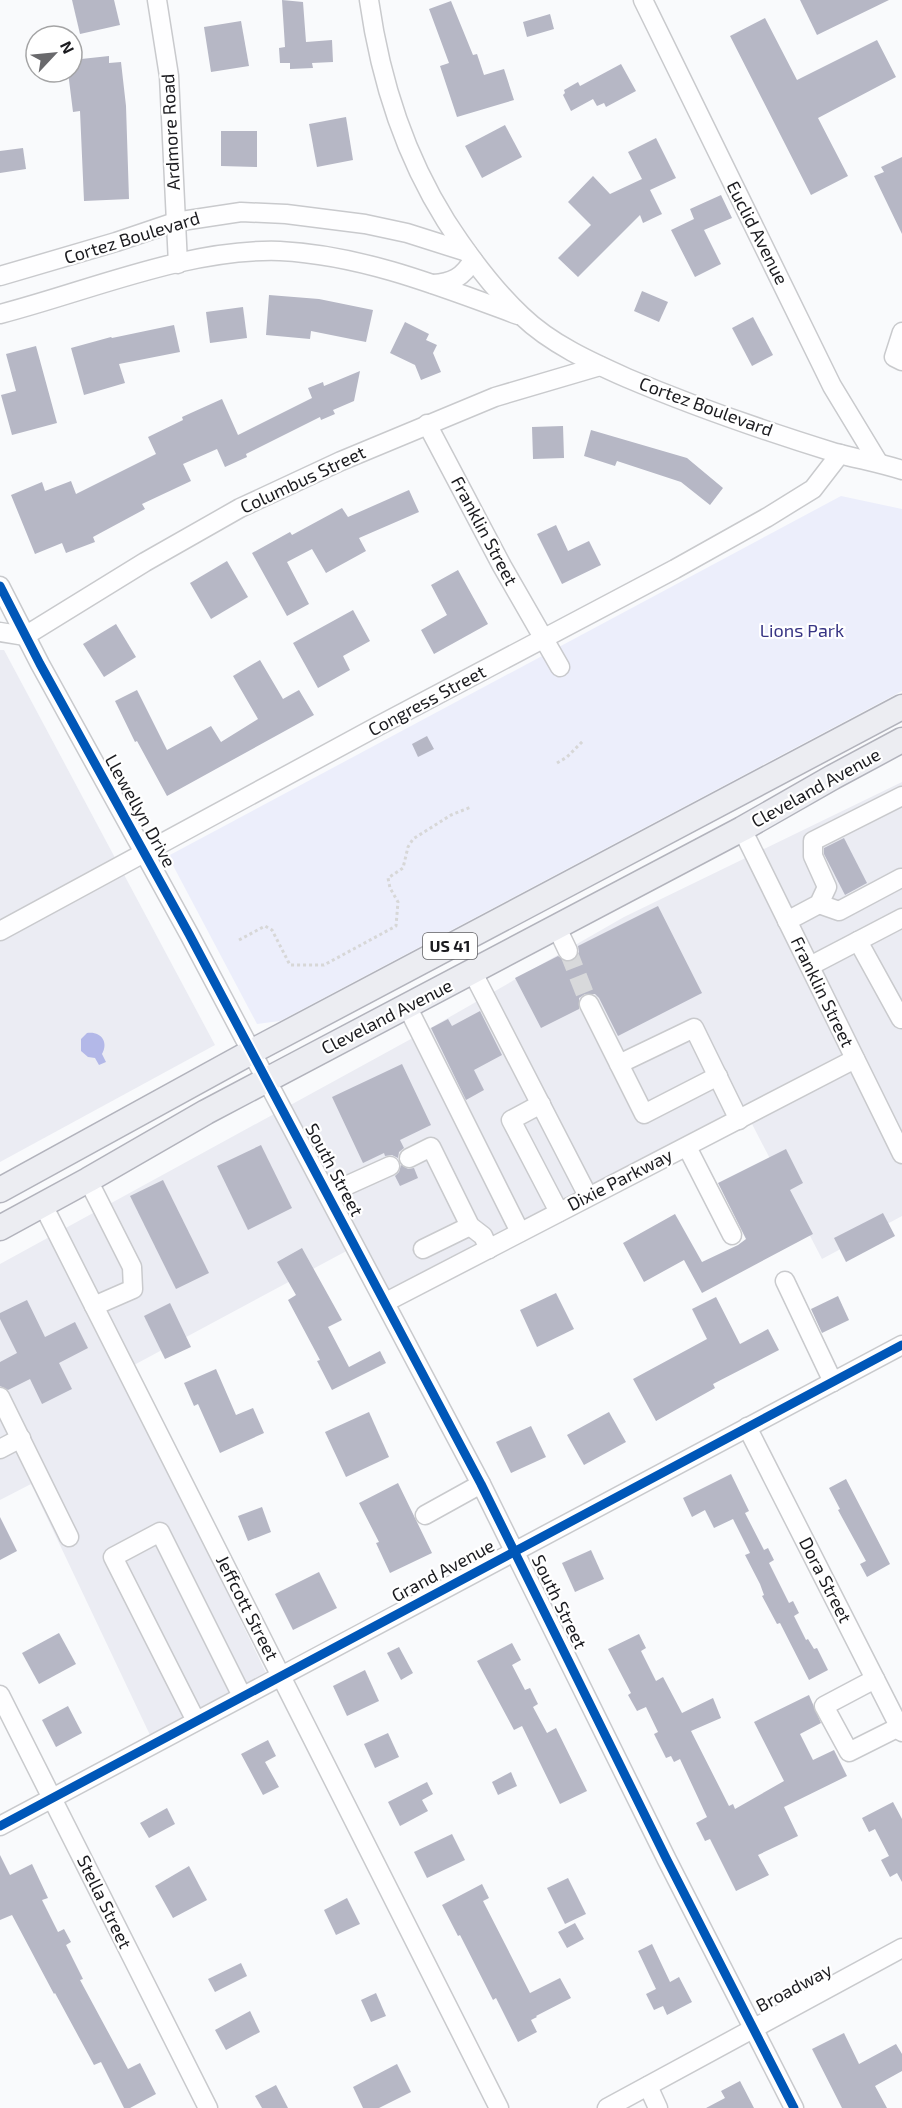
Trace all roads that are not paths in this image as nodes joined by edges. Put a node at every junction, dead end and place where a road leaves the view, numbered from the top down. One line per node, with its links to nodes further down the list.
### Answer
1 (157, 0): 4 (street, Ardmore Road)
2 (369, 0): 5 (street)
3 (643, 0): 16 (street, Euclid Avenue)
4 (175, 222): 5 (street, Cortez Boulevard); 6 (street, Ardmore Road); 7 (street, Cortez Boulevard)
5 (470, 256): 8 (street); 10 (street, Cortez Boulevard)
6 (178, 264): 8 (street, Cortez Boulevard); 9 (street, Cortez Boulevard)
7 (0, 276)
8 (431, 284): 10 (street, Cortez Boulevard)
9 (0, 314)
10 (522, 317): 13 (street, Cortez Boulevard)
11 (902, 332): 12 (street)
12 (902, 361)
13 (600, 366): 14 (street, Columbus Street); 15 (street, Cortez Boulevard)
14 (427, 424): 20 (street, Columbus Street); 21 (street, Franklin Street)
15 (840, 454): 16 (street, Cortez Boulevard); 21 (street, Congress Street)
16 (878, 462): 17 (street, Cortez Boulevard)
17 (902, 470)
18 (0, 586): 20 (street, Llewellyn Drive)
19 (0, 632): 20 (street)
20 (25, 636): 28 (street, Llewellyn Drive)
21 (543, 639): 22 (street, Franklin Street); 28 (street, Congress Street)
22 (560, 667)
23 (902, 707): 25 (main road, Cleveland Avenue / US 41)
24 (902, 740): 27 (main road, Cleveland Avenue / US 41)
25 (772, 776): 27 (main road); 42 (main road, Cleveland Avenue / US 41)
26 (902, 796): 30 (street)
27 (742, 830): 32 (street, Franklin Street); 33 (main road, Cleveland Avenue / US 41)
28 (144, 852): 34 (street, Congress Street); 42 (street, Llewellyn Drive)
29 (901, 878): 30 (street)
30 (819, 904): 32 (street)
31 (902, 918): 35 (street)
32 (787, 921): 37 (street, Franklin Street)
33 (557, 928): 36 (street); 38 (main road, Cleveland Avenue / US 41)
34 (0, 931)
35 (858, 941): 37 (street); 41 (street)
36 (568, 951)
37 (810, 966): 43 (street, Franklin Street)
38 (473, 973): 40 (main road, Cleveland Avenue / US 41); 47 (street)
39 (589, 1004): 44 (street)
40 (407, 1006): 46 (main road, Cleveland Avenue / US 41); 61 (street)
41 (902, 1018)
42 (251, 1052): 46 (street, South Street); 54 (main road, Cleveland Avenue / US 41)
43 (855, 1059): 48 (street, Dixie Parkway); 50 (street, Franklin Street)
44 (620, 1064): 45 (street); 45 (street)
45 (718, 1076): 48 (street)
46 (266, 1080): 53 (main road, Cleveland Avenue / US 41); 55 (street, South Street)
47 (541, 1104): 56 (street); 58 (street)
48 (739, 1120): 49 (street, Dixie Parkway)
49 (687, 1147): 56 (street, Dixie Parkway); 62 (street)
50 (902, 1154)
51 (409, 1158): 59 (street)
52 (387, 1168): 55 (street)
53 (88, 1180): 57 (main road, Cleveland Avenue / US 41); 67 (street)
54 (0, 1190)
55 (328, 1194): 66 (street, South Street)
56 (588, 1196): 58 (street, Dixie Parkway)
57 (43, 1205): 60 (main road, Cleveland Avenue / US 41); 67 (street, Jeffcott Street)
58 (559, 1212): 61 (street, Dixie Parkway)
59 (470, 1226): 63 (street); 64 (street)
60 (0, 1228)
61 (520, 1232): 64 (street, Dixie Parkway)
62 (732, 1235)
63 (423, 1249)
64 (489, 1249): 66 (street, Dixie Parkway)
65 (785, 1281): 69 (street)
66 (386, 1302): 74 (street, South Street)
67 (94, 1306): 78 (street, Jeffcott Street)
68 (902, 1346): 69 (street, Grand Avenue)
69 (833, 1382): 71 (street, Grand Avenue)
70 (0, 1397): 72 (street)
71 (747, 1428): 77 (street, Grand Avenue); 79 (street, Dora Street)
72 (21, 1438): 73 (street); 76 (street)
73 (0, 1449)
74 (481, 1484): 75 (street); 77 (street, South Street)
75 (425, 1515)
76 (69, 1537)
77 (516, 1551): 78 (street, Grand Avenue); 87 (street, South Street)
78 (282, 1675): 81 (street, Grand Avenue); 90 (street, Jeffcott Street)
79 (875, 1679): 83 (street, Dora Street); 83 (street)
80 (0, 1695): 84 (street, Stella Street)
81 (242, 1696): 82 (street, Grand Avenue); 82 (street)
82 (196, 1721): 84 (street, Grand Avenue)
83 (901, 1730)
84 (53, 1797): 85 (street, Grand Avenue); 89 (street, Stella Street)
85 (0, 1826)
86 (902, 1948): 87 (street, Broadway)
87 (754, 2029): 88 (street, Broadway); 93 (street, South Street)
88 (648, 2086): 91 (street, Broadway); 92 (street)
89 (208, 2108)
90 (499, 2108)
91 (607, 2108)
92 (658, 2108)
93 (794, 2108)

